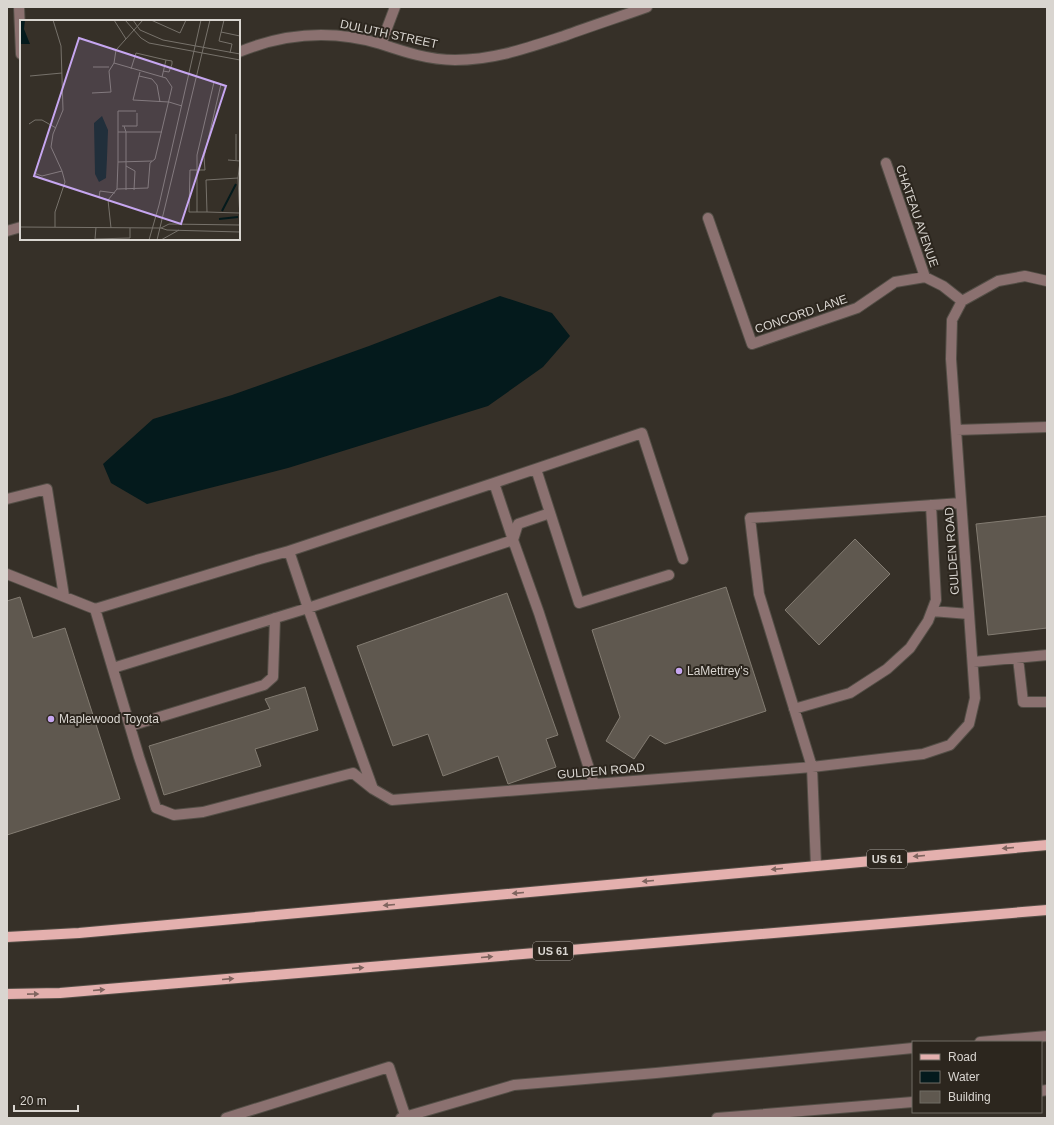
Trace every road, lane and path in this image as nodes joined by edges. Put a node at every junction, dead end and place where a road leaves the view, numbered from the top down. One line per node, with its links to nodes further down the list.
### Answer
1 (18, 7): 4 (street)
2 (395, 7): 5 (street)
3 (647, 7): 5 (street, DULUTH STREET)
4 (20, 38)
5 (381, 44): 6 (street, DULUTH STREET)
6 (240, 52)
7 (886, 163): 11 (street, CHATEAU AVENUE)
8 (708, 218): 11 (street, CONCORD LANE)
9 (20, 227): 10 (street)
10 (7, 231)
11 (925, 277): 13 (street)
12 (1047, 281): 13 (street)
13 (962, 301): 15 (street, GULDEN ROAD)
14 (1047, 427): 15 (street)
15 (956, 430): 19 (street, GULDEN ROAD)
16 (536, 469): 17 (street); 21 (street); 24 (street)
17 (494, 483): 22 (street); 23 (street)
18 (7, 499): 27 (street)
19 (961, 503): 20 (street); 31 (street, GULDEN ROAD)
20 (931, 505): 30 (street); 38 (street)
21 (550, 513): 22 (street); 26 (street)
22 (513, 540): 29 (street); 41 (street)
23 (289, 551): 28 (street); 29 (street)
24 (683, 560)
25 (7, 574): 27 (street)
26 (669, 575)
27 (64, 596): 28 (street)
28 (95, 608): 36 (street)
29 (308, 608): 32 (street); 42 (street)
30 (932, 611): 31 (street); 38 (street)
31 (969, 614): 35 (street, GULDEN ROAD)
32 (275, 618): 36 (street); 39 (street)
33 (1047, 655): 34 (street)
34 (1018, 658): 35 (street); 37 (street)
35 (973, 662): 40 (street, GULDEN ROAD)
36 (113, 668): 39 (street)
37 (1047, 702)
38 (794, 709): 40 (street)
39 (130, 726): 42 (street)
40 (812, 767): 41 (street, GULDEN ROAD); 44 (street)
41 (594, 784): 42 (street, GULDEN ROAD)
42 (373, 789)
43 (1047, 845): 44 (main road, US 61, one-way to 44)
44 (816, 866): 46 (main road, US 61, one-way to 46)
45 (1047, 910): 47 (main road, US 61, one-way to 45)
46 (7, 937)
47 (7, 994)
48 (1047, 1036): 49 (street)
49 (991, 1041)
50 (912, 1048): 53 (street)
51 (912, 1102): 54 (street)
52 (226, 1118): 53 (street)
53 (404, 1118)
54 (717, 1118)

